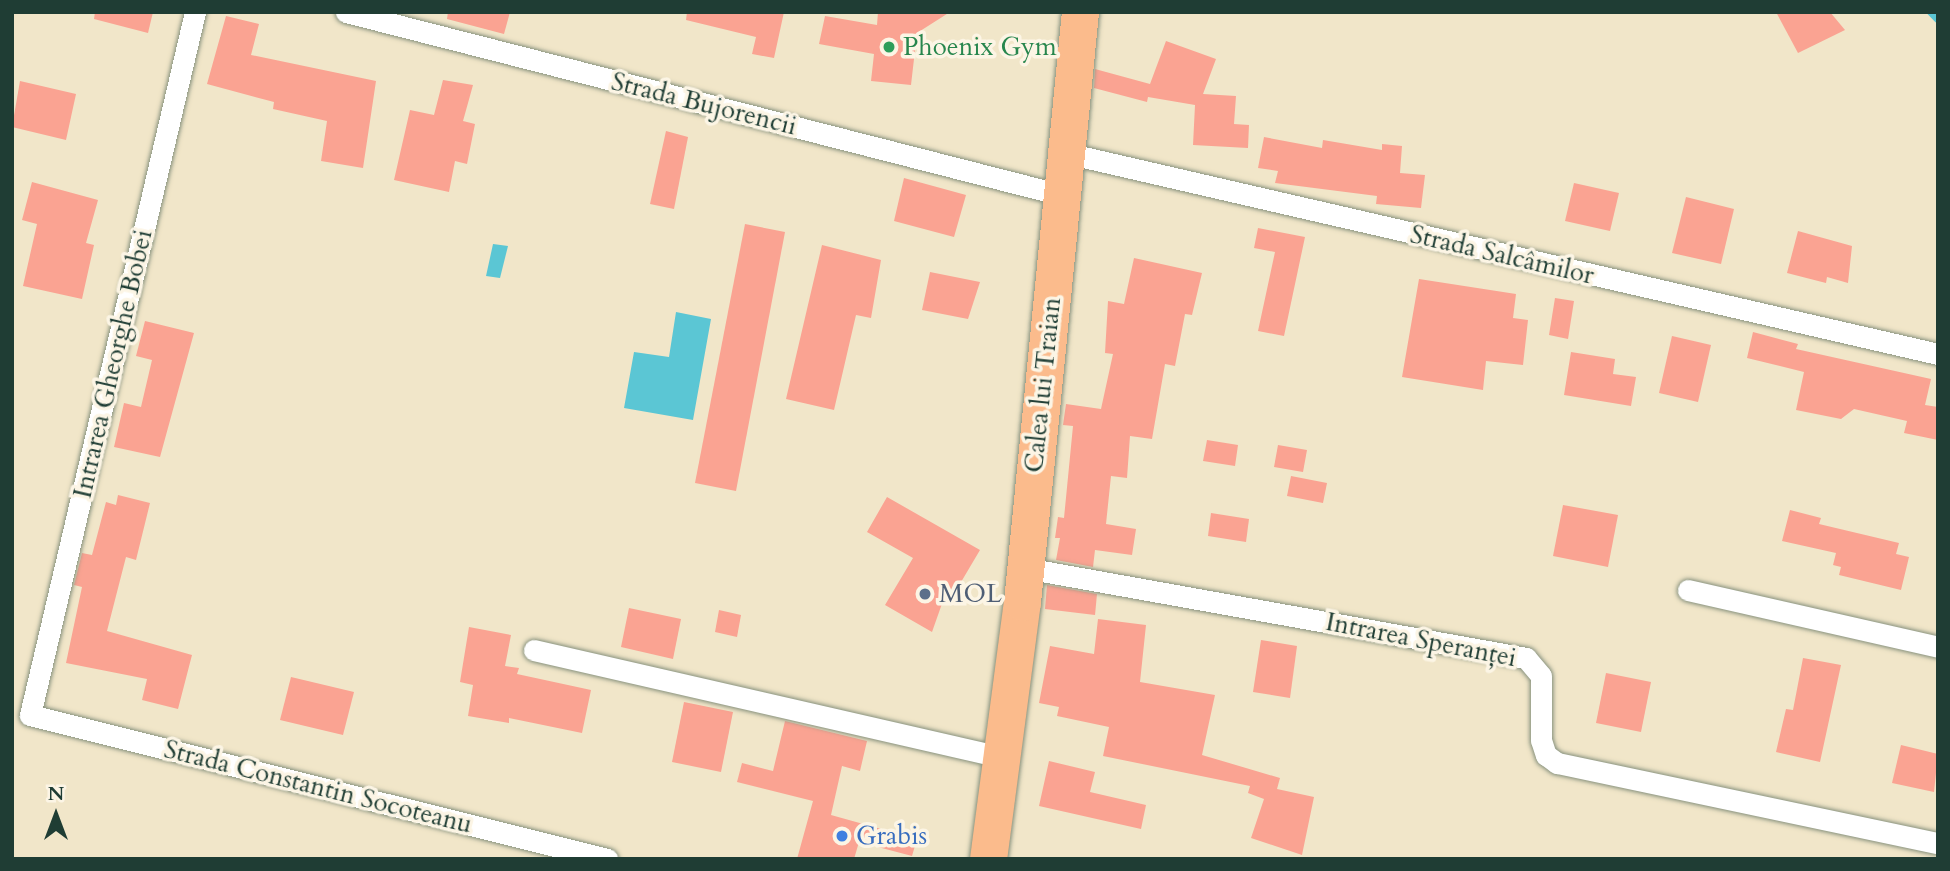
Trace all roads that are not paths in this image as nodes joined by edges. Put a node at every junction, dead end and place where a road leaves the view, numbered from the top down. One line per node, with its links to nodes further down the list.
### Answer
1 (195, 12): 11 (street, Intrarea Gheorghe Bobei)
2 (346, 12): 5 (street, Strada Bujorencii)
3 (1080, 12): 4 (highway, Calea lui Traian)
4 (1066, 153): 5 (highway, Calea lui Traian); 6 (street, Strada Salcâmilor)
5 (1062, 195): 7 (highway, Calea lui Traian)
6 (1938, 354)
7 (1025, 568): 12 (highway, Calea lui Traian); 13 (street, Intrarea Speranței)
8 (1688, 590): 9 (street)
9 (1938, 647)
10 (534, 650): 12 (street)
11 (30, 715): 14 (street, Strada Constantin Socoteanu)
12 (1004, 758): 15 (highway, Calea lui Traian)
13 (1938, 843)
14 (607, 859)
15 (988, 859)

